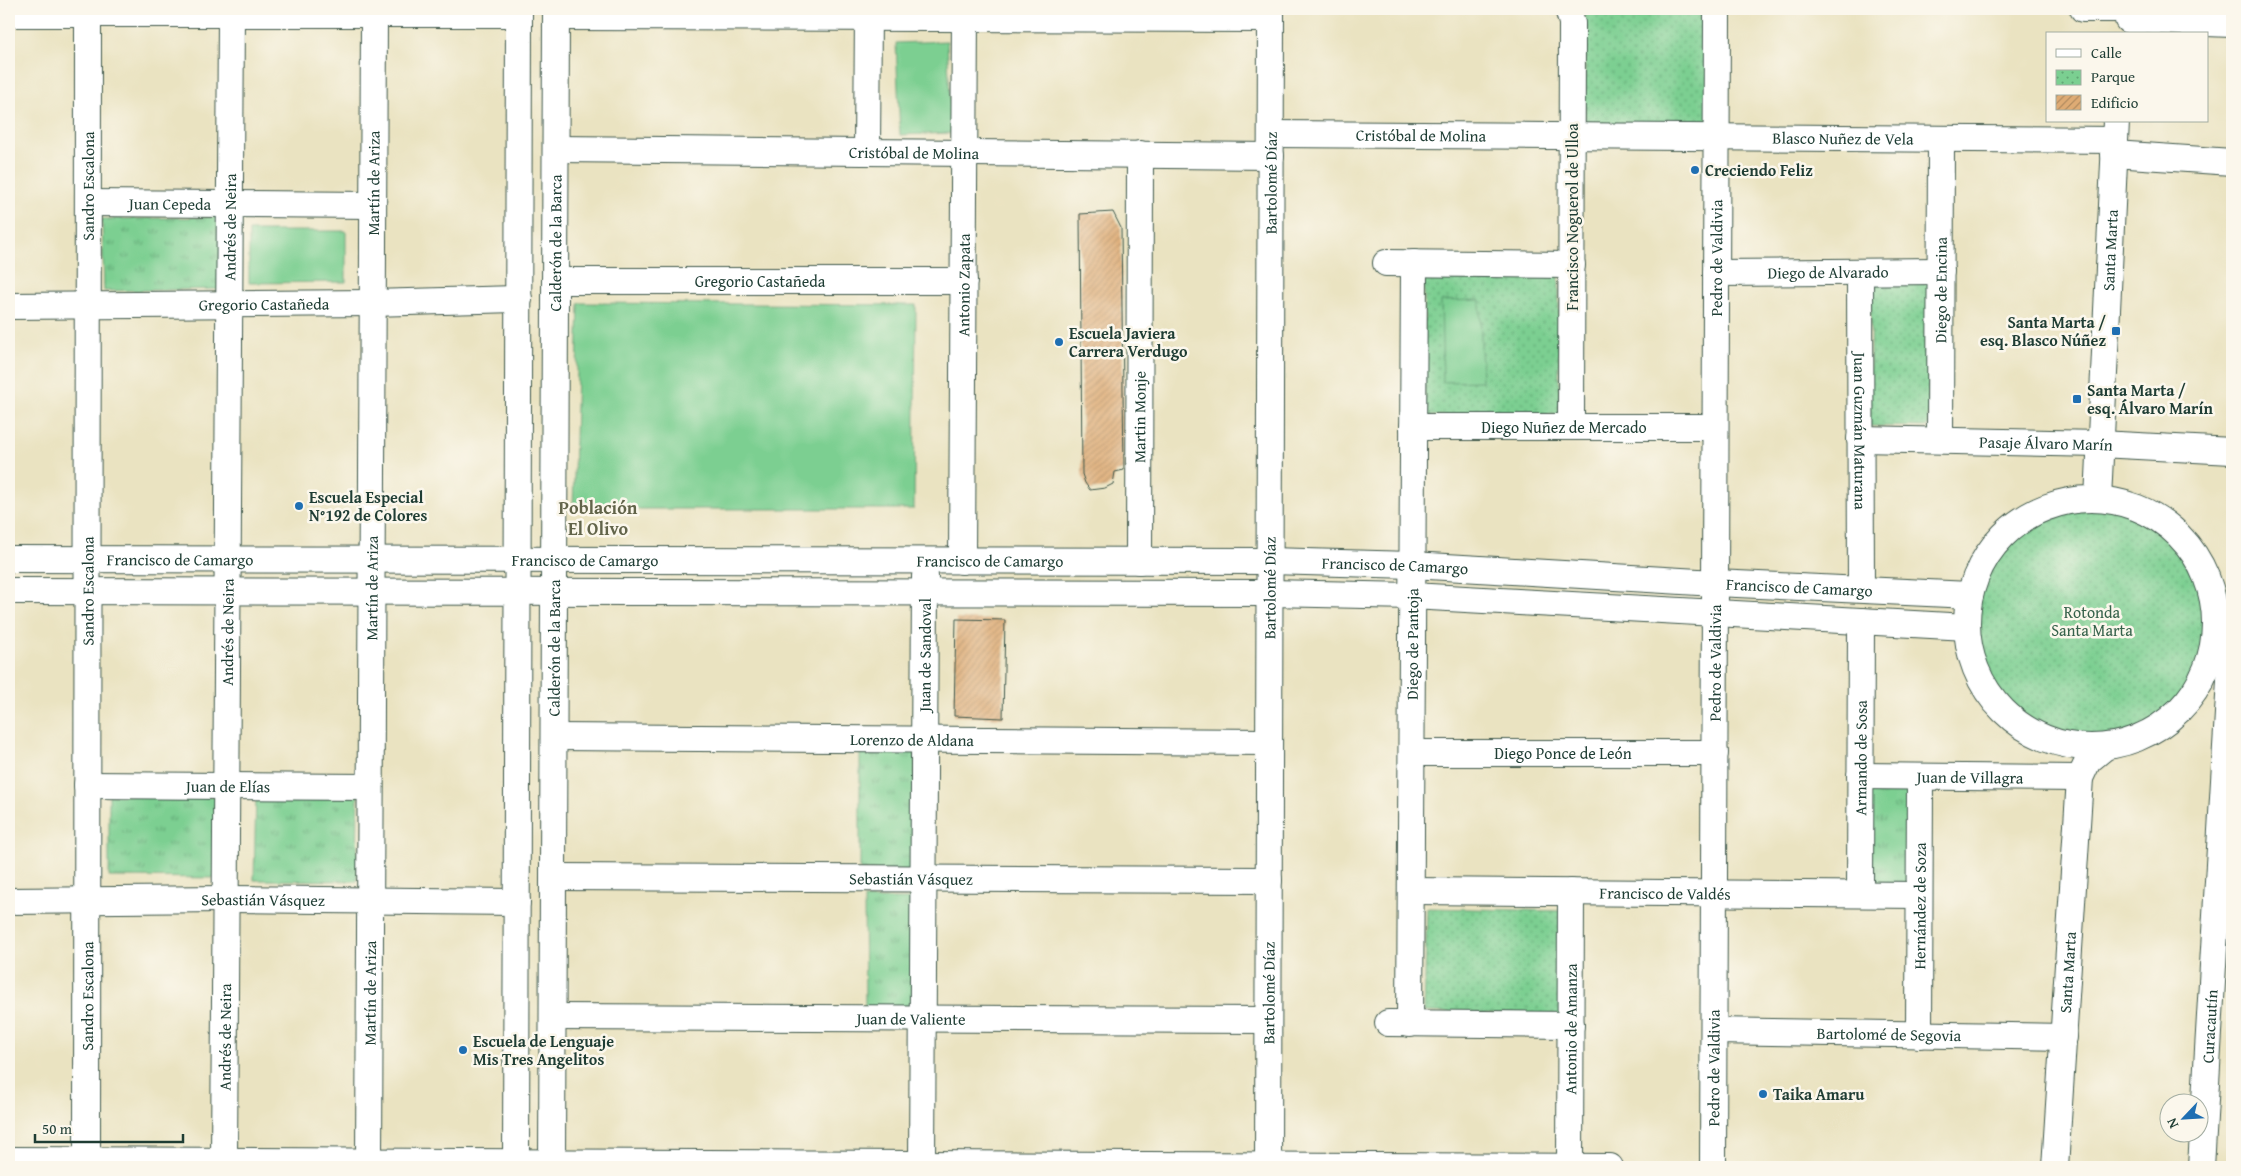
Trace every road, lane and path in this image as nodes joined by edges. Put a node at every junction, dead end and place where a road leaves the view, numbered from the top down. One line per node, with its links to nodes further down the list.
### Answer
1 (1568, 9): 16 (street, Francisco Noguerol de Ulloa)
2 (1717, 9): 17 (street, Pedro de Valdivia)
3 (2083, 9): 14 (street)
4 (321, 11): 11 (street); 12 (street)
5 (520, 11): 12 (street); 37 (street)
6 (556, 13): 7 (street); 21 (street, Calderón de la Barca)
7 (868, 13): 8 (street); 22 (street)
8 (965, 13): 13 (street); 23 (street, Antonio Zapata)
9 (9, 14): 10 (street)
10 (88, 14): 11 (street); 26 (street, Sandro Escalona)
11 (231, 14): 27 (street, Andrés de Neira)
12 (374, 14): 28 (street, Martín de Ariza)
13 (1272, 14): 20 (street, Bartolomé Díaz)
14 (2121, 19): 15 (street)
15 (2232, 24)
16 (1572, 136): 17 (street, Blasco Nuñez de Vela); 20 (street, Cristóbal de Molina); 31 (street, Francisco Noguerol de Ulloa)
17 (1716, 137): 18 (street, Blasco Nuñez de Vela); 34 (street, Pedro de Valdivia)
18 (1941, 139): 19 (street, Blasco Nuñez de Vela); 32 (street, Diego de Encina)
19 (2115, 139): 25 (street, Blasco Nuñez de Vela); 47 (street, Santa Marta)
20 (1271, 145): 24 (street, Cristóbal de Molina); 59 (street, Bartolomé Díaz)
21 (556, 149): 22 (street, Cristóbal de Molina); 35 (street, Calderón de la Barca)
22 (868, 152): 23 (street, Cristóbal de Molina)
23 (965, 153): 24 (street, Cristóbal de Molina); 36 (street, Antonio Zapata)
24 (1140, 154): 58 (street, Martin Monje)
25 (2232, 162)
26 (88, 203): 27 (street, Juan Cepeda); 41 (street, Sandro Escalona)
27 (230, 204): 28 (street, Juan Cepeda); 39 (street, Andrés de Neira)
28 (373, 205): 38 (street, Martín de Ariza)
29 (1386, 263): 30 (street)
30 (1414, 263): 31 (street); 44 (street, Diego de Pantoja)
31 (1572, 265): 42 (street, Francisco Noguerol de Ulloa)
32 (1941, 271): 33 (street, Diego de Alvarado); 46 (street, Diego de Encina)
33 (1860, 272): 34 (street, Diego de Alvarado); 45 (street, Juan Guzmán Maturana)
34 (1716, 273): 43 (street, Pedro de Valdivia)
35 (555, 281): 36 (street, Gregorio Castañeda); 55 (street, Calderón de la Barca)
36 (964, 281): 57 (street, Antonio Zapata)
37 (519, 299): 38 (street, Gregorio Castañeda); 54 (street)
38 (372, 303): 39 (street, Gregorio Castañeda); 53 (street, Martín de Ariza)
39 (230, 304): 41 (street, Gregorio Castañeda); 52 (street, Andrés de Neira)
40 (9, 306): 41 (street, Gregorio Castañeda)
41 (88, 306): 51 (street, Sandro Escalona)
42 (1571, 427): 43 (street, Diego Nuñez de Mercado); 44 (street, Diego Nuñez de Mercado)
43 (1715, 427): 61 (street, Pedro de Valdivia)
44 (1413, 428): 60 (street, Diego de Pantoja)
45 (1860, 440): 46 (street, Pasaje Álvaro Marín); 62 (street, Juan Guzmán Maturana)
46 (1940, 440): 47 (street, Pasaje Álvaro Marín)
47 (2100, 444): 48 (street, Pasaje Álvaro Marín); 49 (street, Santa Marta)
48 (2232, 452)
49 (2098, 499): 71 (street); 74 (street)
50 (9, 559): 51 (street, Francisco de Camargo)
51 (88, 559): 52 (street, Francisco de Camargo); 64 (street, Sandro Escalona)
52 (228, 559): 53 (street, Francisco de Camargo); 65 (street, Andrés de Neira)
53 (371, 560): 54 (street, Francisco de Camargo); 66 (street, Martín de Ariza)
54 (518, 560): 55 (street, Francisco de Camargo); 67 (street)
55 (554, 560): 56 (street, Francisco de Camargo); 68 (street, Calderón de la Barca)
56 (925, 561): 57 (street, Francisco de Camargo); 69 (street, Juan de Sandoval)
57 (962, 561): 58 (street, Francisco de Camargo)
58 (1139, 561): 59 (street, Francisco de Camargo)
59 (1270, 561): 60 (street, Francisco de Camargo); 70 (street, Bartolomé Díaz)
60 (1412, 565): 61 (street, Francisco de Camargo); 72 (street, Diego de Pantoja)
61 (1715, 584): 62 (street, Francisco de Camargo); 73 (street, Pedro de Valdivia)
62 (1861, 589): 71 (street, Francisco de Camargo)
63 (9, 591): 64 (street, Francisco de Camargo)
64 (88, 591): 65 (street, Francisco de Camargo); 88 (street, Sandro Escalona)
65 (228, 591): 66 (street, Francisco de Camargo); 89 (street, Andrés de Neira)
66 (371, 592): 67 (street, Francisco de Camargo); 90 (street, Martín de Ariza)
67 (518, 592): 68 (street, Francisco de Camargo); 103 (street)
68 (554, 592): 69 (street, Francisco de Camargo); 78 (street, Calderón de la Barca)
69 (925, 593): 70 (street, Francisco de Camargo); 79 (street, Juan de Sandoval)
70 (1270, 593): 72 (street, Francisco de Camargo); 80 (street, Bartolomé Díaz)
71 (1970, 595): 76 (street)
72 (1412, 596): 73 (street, Francisco de Camargo); 84 (street, Diego de Pantoja)
73 (1715, 612): 75 (street, Francisco de Camargo); 83 (street, Pedro de Valdivia)
74 (2224, 613): 77 (street)
75 (1861, 621): 76 (street, Francisco de Camargo); 85 (street, Armando de Sosa)
76 (1967, 627): 81 (street)
77 (2226, 645): 82 (street); 104 (street, Curacautín)
78 (554, 737): 79 (street, Lorenzo de Aldana); 91 (street, Calderón de la Barca)
79 (924, 739): 80 (street, Lorenzo de Aldana); 92 (street, Juan de Sandoval)
80 (1269, 742): 93 (street, Bartolomé Díaz)
81 (2064, 744): 82 (street); 87 (street, Santa Marta)
82 (2105, 747): 87 (street, Santa Marta)
83 (1714, 752): 84 (street, Diego Ponce de León); 96 (street, Pedro de Valdivia)
84 (1412, 753): 94 (street, Diego de Pantoja)
85 (1860, 776): 86 (street, Juan de Villagra); 97 (street, Armando de Sosa)
86 (1920, 777): 87 (street, Juan de Villagra); 98 (street, Hernández de Soza)
87 (2080, 778): 111 (street, Santa Marta)
88 (87, 785): 89 (street, Juan de Elías); 100 (street, Sandro Escalona)
89 (227, 786): 90 (street, Juan de Elías); 99 (street, Andrés de Neira)
90 (370, 787): 102 (street, Martín de Ariza)
91 (553, 877): 92 (street, Sebastián Vásquez); 105 (street, Calderón de la Barca)
92 (924, 879): 93 (street, Sebastián Vásquez); 106 (street, Juan de Sandoval)
93 (1269, 880): 107 (street, Bartolomé Díaz)
94 (1411, 891): 95 (street, Francisco de Valdés); 108 (street, Diego de Pantoja)
95 (1571, 892): 96 (street, Francisco de Valdés); 108 (street, Antonio de Amanza)
96 (1714, 893): 97 (street, Francisco de Valdés); 109 (street, Pedro de Valdivia)
97 (1860, 894): 98 (street, Francisco de Valdés)
98 (1920, 895): 110 (street, Hernández de Soza)
99 (226, 899): 100 (street, Sebastián Vásquez); 102 (street, Sebastián Vásquez); 113 (street, Andrés de Neira)
100 (87, 900): 101 (street, Sebastián Vásquez); 115 (street, Sandro Escalona)
101 (9, 901)
102 (370, 901): 103 (street, Sebastián Vásquez); 114 (street, Martín de Ariza)
103 (517, 902): 116 (street)
104 (2223, 942): 124 (street, Curacautín)
105 (552, 1017): 106 (street, Juan de Valiente); 117 (street, Calderón de la Barca)
106 (923, 1019): 107 (street, Juan de Valiente); 118 (street, Juan de Sandoval)
107 (1268, 1020): 119 (street, Bartolomé Díaz)
108 (1571, 1025): 120 (street, Antonio de Amanza)
109 (1714, 1031): 110 (street, Bartolomé de Segovia); 122 (street, Pedro de Valdivia)
110 (1919, 1035): 111 (street, Bartolomé de Segovia)
111 (2064, 1037): 123 (street, Santa Marta)
112 (9, 1160): 115 (street)
113 (224, 1161): 114 (street); 115 (street)
114 (368, 1162): 116 (street)
115 (87, 1164)
116 (516, 1165): 117 (street)
117 (552, 1165): 118 (street)
118 (922, 1166): 119 (street)
119 (1268, 1166): 120 (street)
120 (1570, 1167): 121 (street)
121 (1610, 1167)
122 (1713, 1167)
123 (2055, 1167)
124 (2201, 1167)

